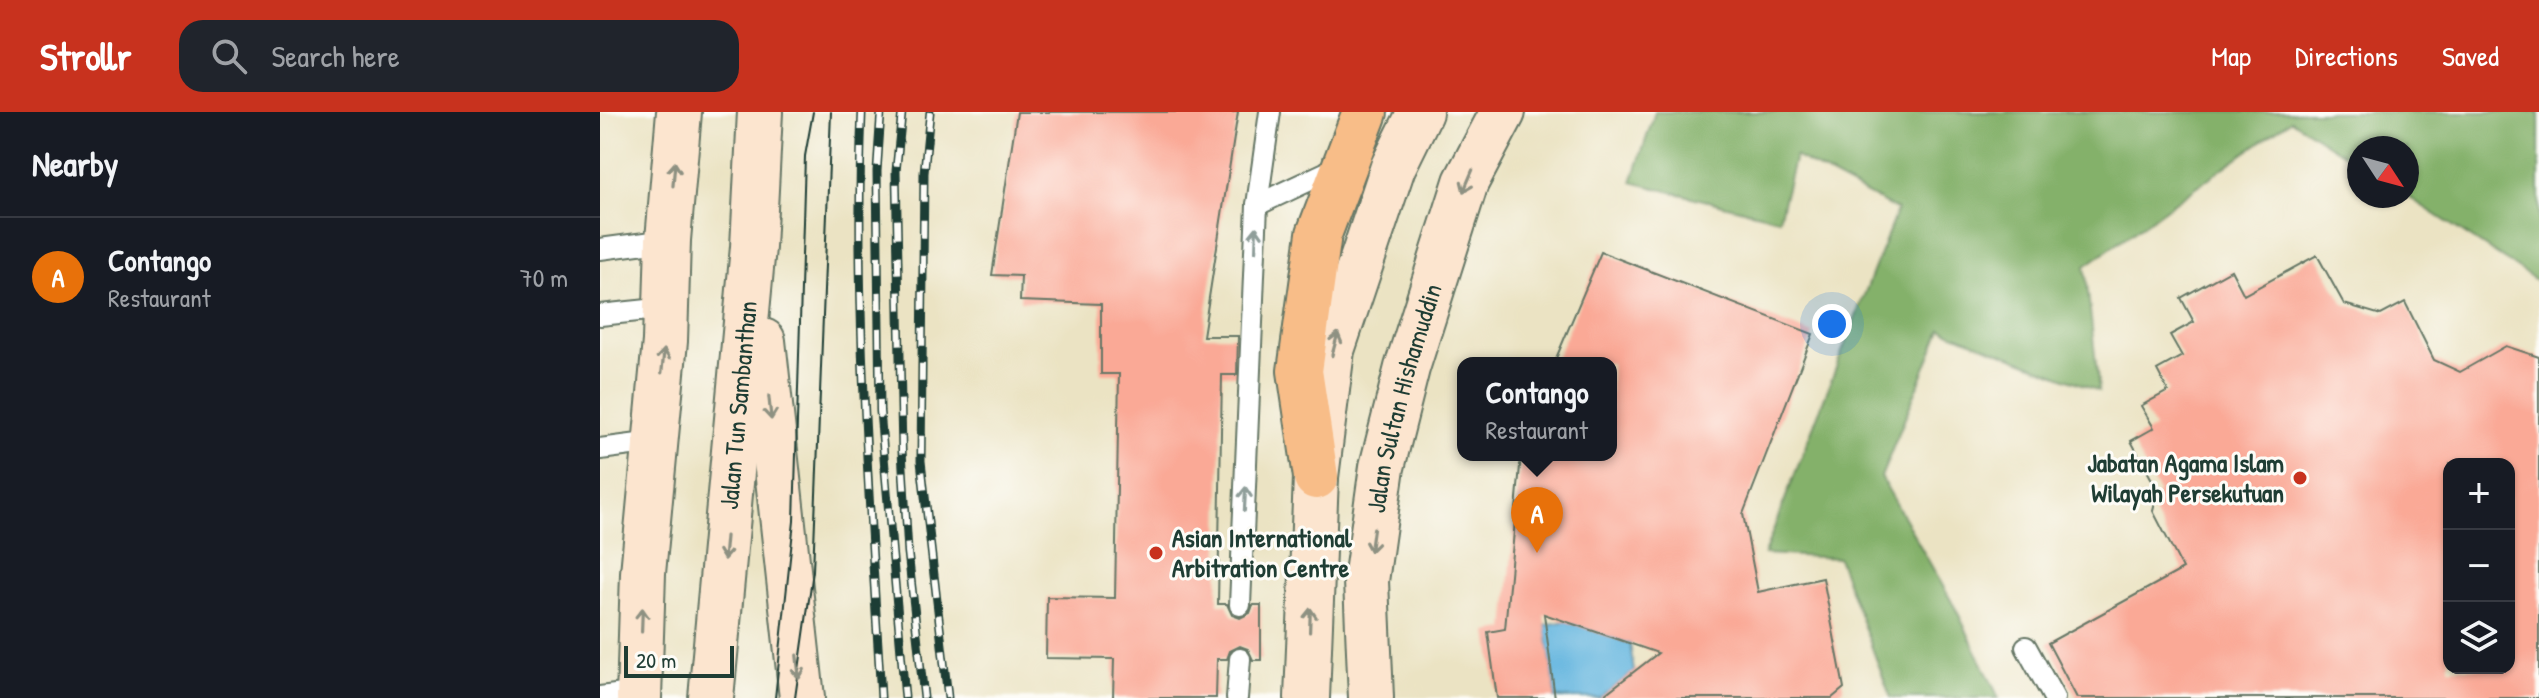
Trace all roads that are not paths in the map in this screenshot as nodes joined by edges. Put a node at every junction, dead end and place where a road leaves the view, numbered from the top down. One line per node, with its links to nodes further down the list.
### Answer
1 (679, 112): 9 (main road, one-way to 1)
2 (760, 112): 10 (main road, Jalan Tun Sambanthan)
3 (1270, 112): 8 (lane)
4 (1365, 112): 7 (main road)
5 (1420, 112): 16 (main road, one-way to 5)
6 (1503, 112): 25 (main road, Jalan Sultan Hishamuddin, one-way to 25)
7 (1348, 162): 8 (lane); 16 (main road)
8 (1257, 205): 17 (lane, one-way to 8)
9 (668, 240): 11 (lane); 12 (main road)
10 (753, 247): 21 (main road, Jalan Tun Sambanthan, one-way to 21); 22 (main road, one-way to 22)
11 (600, 249)
12 (667, 308): 13 (lane); 14 (main road, one-way to 12)
13 (600, 315)
14 (654, 442): 15 (lane); 20 (main road, one-way to 14)
15 (600, 449)
16 (1316, 477): 24 (main road, one-way to 16)
17 (1240, 605)
18 (2026, 647): 26 (lane)
19 (1240, 659): 23 (lane)
20 (626, 696)
21 (711, 698)
22 (802, 698)
23 (1237, 698)
24 (1307, 698)
25 (1371, 698)
26 (2054, 698)

